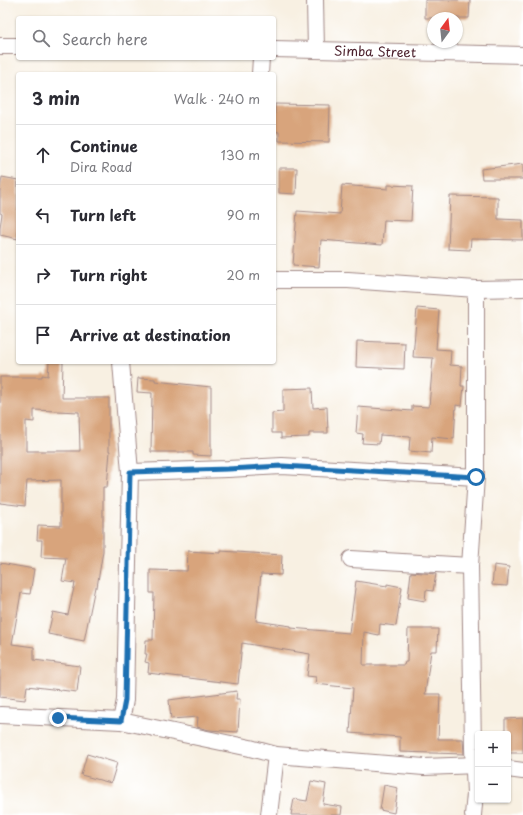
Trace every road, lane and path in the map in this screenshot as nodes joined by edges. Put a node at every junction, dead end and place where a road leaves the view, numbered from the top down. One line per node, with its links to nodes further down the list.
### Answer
1 (315, 0): 5 (street)
2 (0, 46): 3 (street)
3 (16, 46)
4 (276, 49): 5 (street, Simba Street)
5 (316, 50): 6 (street, Simba Street)
6 (523, 55)
7 (261, 60): 8 (street)
8 (260, 72)
9 (276, 280): 11 (street)
10 (523, 288): 11 (street)
11 (476, 289): 14 (street)
12 (121, 364): 13 (street)
13 (130, 472): 14 (street); 18 (street)
14 (476, 477): 16 (street)
15 (351, 558): 16 (street)
16 (470, 566): 19 (street)
17 (0, 715): 18 (street)
18 (121, 721): 20 (street)
19 (475, 732)
20 (276, 755): 21 (street); 25 (street)
21 (475, 765)
22 (476, 767): 26 (street)
23 (511, 769): 24 (street)
24 (523, 770)
25 (269, 815)
26 (473, 815)

